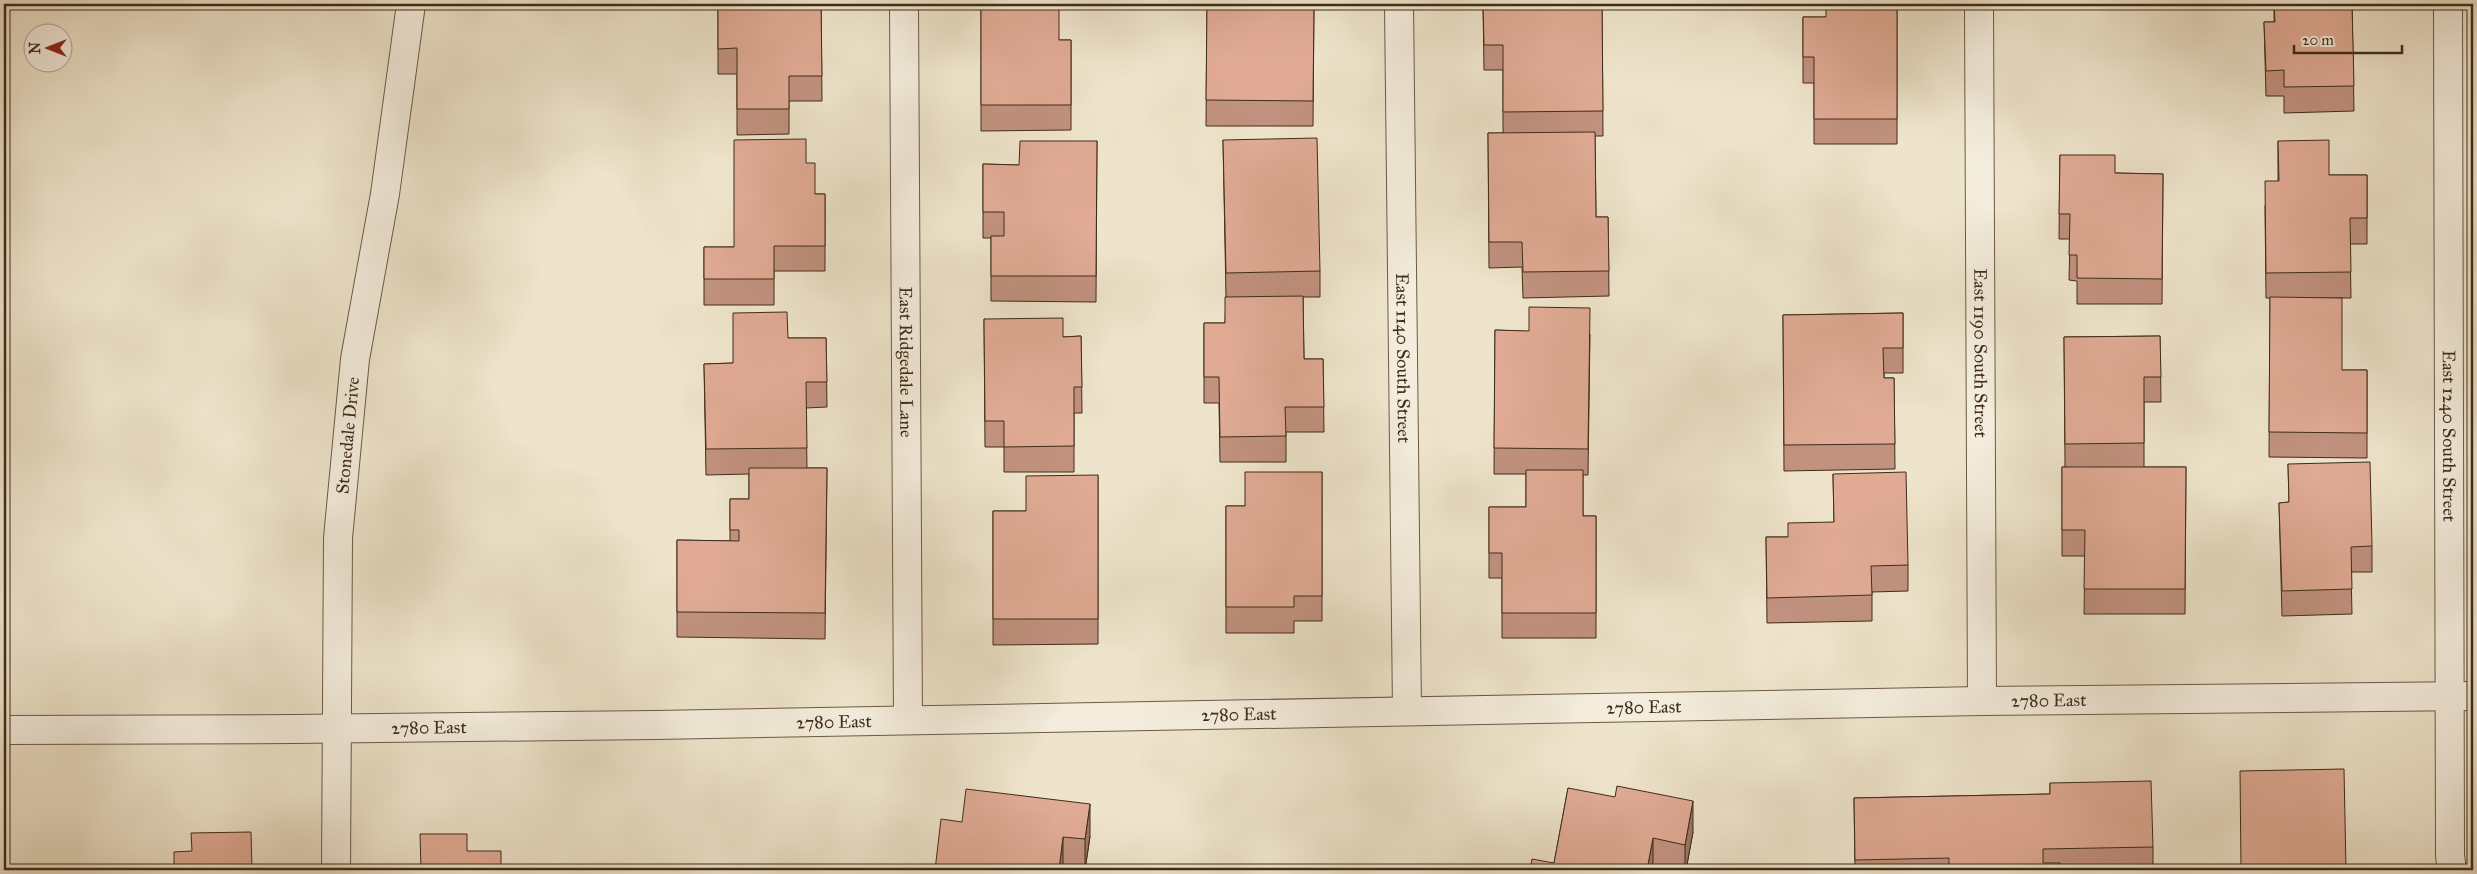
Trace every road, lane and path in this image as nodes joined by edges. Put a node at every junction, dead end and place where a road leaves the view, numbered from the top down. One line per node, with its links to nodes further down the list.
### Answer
1 (411, 4): 10 (street, Stonedale Drive)
2 (904, 4): 9 (street, East Ridgedale Lane)
3 (1399, 4): 8 (street, East 1140 South Street)
4 (1979, 4): 7 (street, East 1190 South Street)
5 (2448, 4): 6 (street, East 1240 South Street)
6 (2461, 696): 7 (street, 2780 East); 13 (street, East 1240 South Street)
7 (1982, 701): 8 (street, 2780 East)
8 (1407, 711): 9 (street, 2780 East)
9 (908, 720): 10 (street, 2780 East)
10 (336, 729): 11 (street, 2780 East); 12 (street, Stonedale Drive)
11 (4, 730)
12 (336, 870)
13 (2452, 870)

